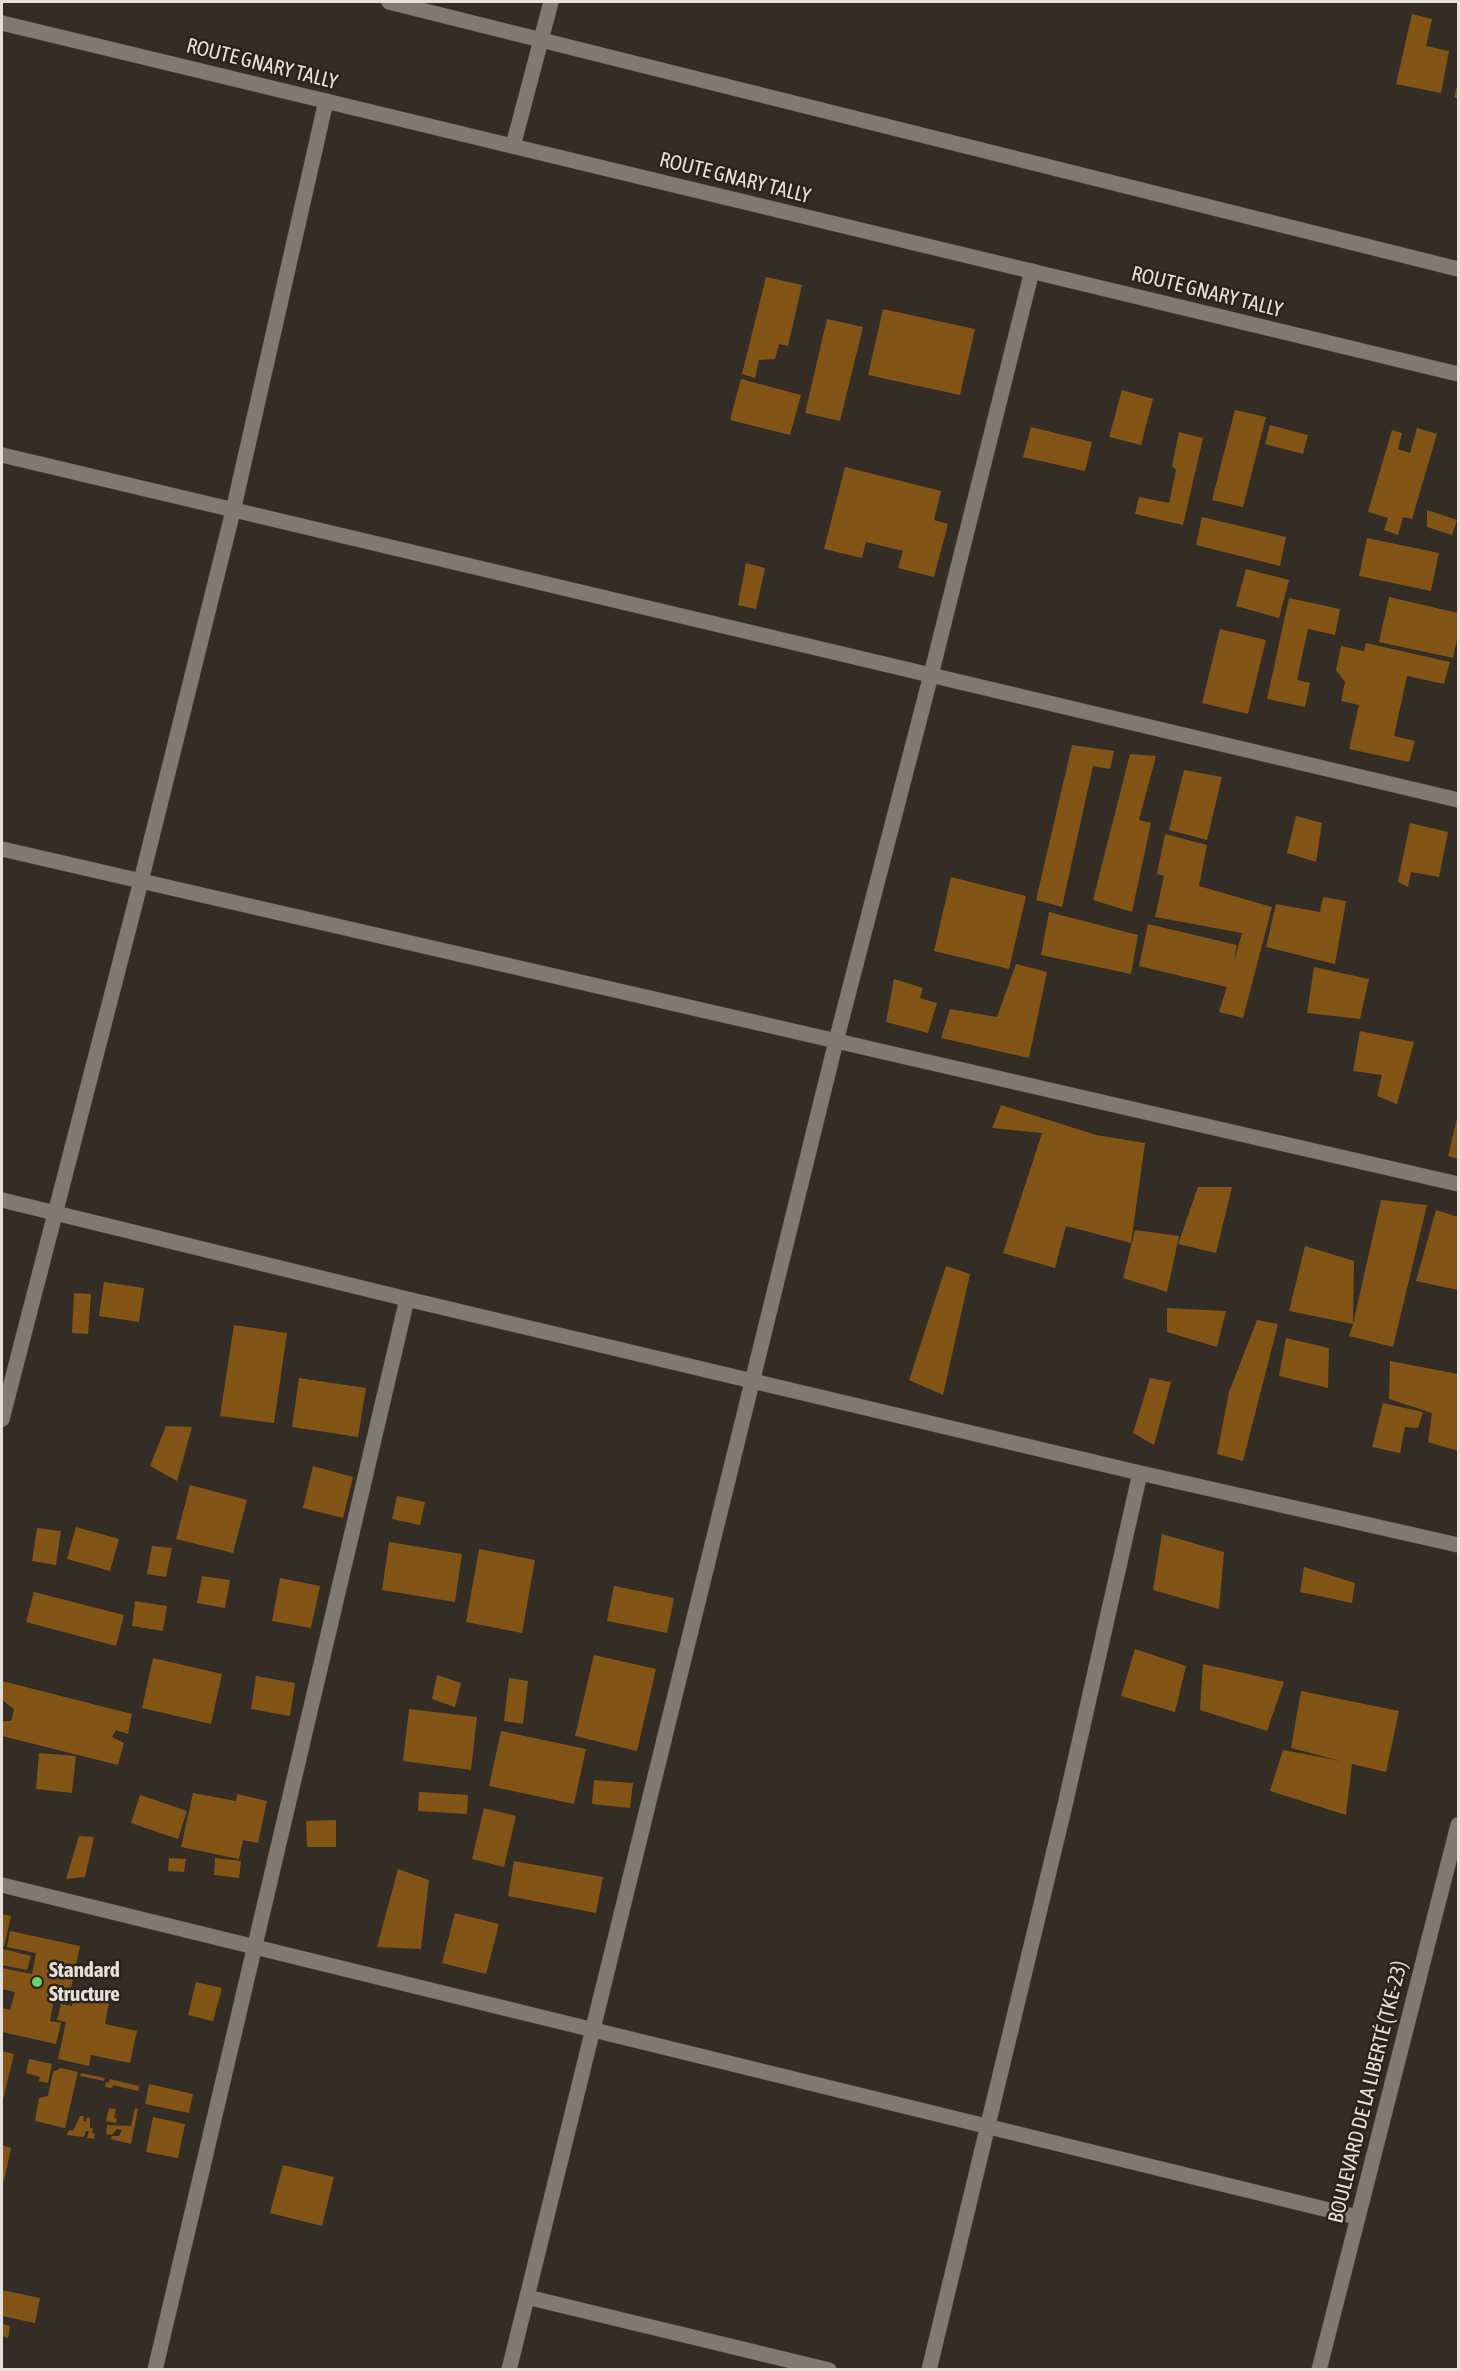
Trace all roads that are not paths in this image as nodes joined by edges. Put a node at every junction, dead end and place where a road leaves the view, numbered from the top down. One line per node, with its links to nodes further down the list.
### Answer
1 (389, 2): 4 (street)
2 (551, 2): 4 (street)
3 (2, 23): 5 (street, ROUTE GNARY TALLY)
4 (541, 38): 6 (street); 7 (street)
5 (326, 101): 6 (street, ROUTE GNARY TALLY); 11 (street)
6 (513, 146): 8 (street, ROUTE GNARY TALLY)
7 (1458, 269)
8 (1032, 271): 9 (street, ROUTE GNARY TALLY); 12 (street)
9 (1458, 374)
10 (2, 455): 11 (street)
11 (233, 511): 12 (street); 15 (street)
12 (931, 675): 13 (street); 16 (street)
13 (1458, 800)
14 (2, 849): 15 (street)
15 (141, 881): 16 (street); 19 (street)
16 (836, 1041): 17 (street); 21 (street)
17 (1458, 1184)
18 (2, 1200): 19 (street)
19 (56, 1213): 20 (street); 22 (street)
20 (407, 1299): 21 (street); 27 (street)
21 (753, 1381): 23 (street); 28 (street)
22 (2, 1419)
23 (1140, 1473): 24 (street); 29 (street)
24 (1458, 1545)
25 (1458, 1825): 30 (street, BOULEVARD DE LA LIBERTÉ (TKE-23))
26 (2, 1886): 27 (street)
27 (253, 1947): 28 (street); 32 (street)
28 (594, 2031): 29 (street); 31 (street)
29 (987, 2127): 30 (street); 35 (street)
30 (1357, 2217): 36 (street, BOULEVARD DE LA LIBERTÉ (TKE-23))
31 (527, 2297): 33 (street); 34 (street)
32 (155, 2370)
33 (509, 2370)
34 (830, 2370)
35 (929, 2370)
36 (1318, 2370)

